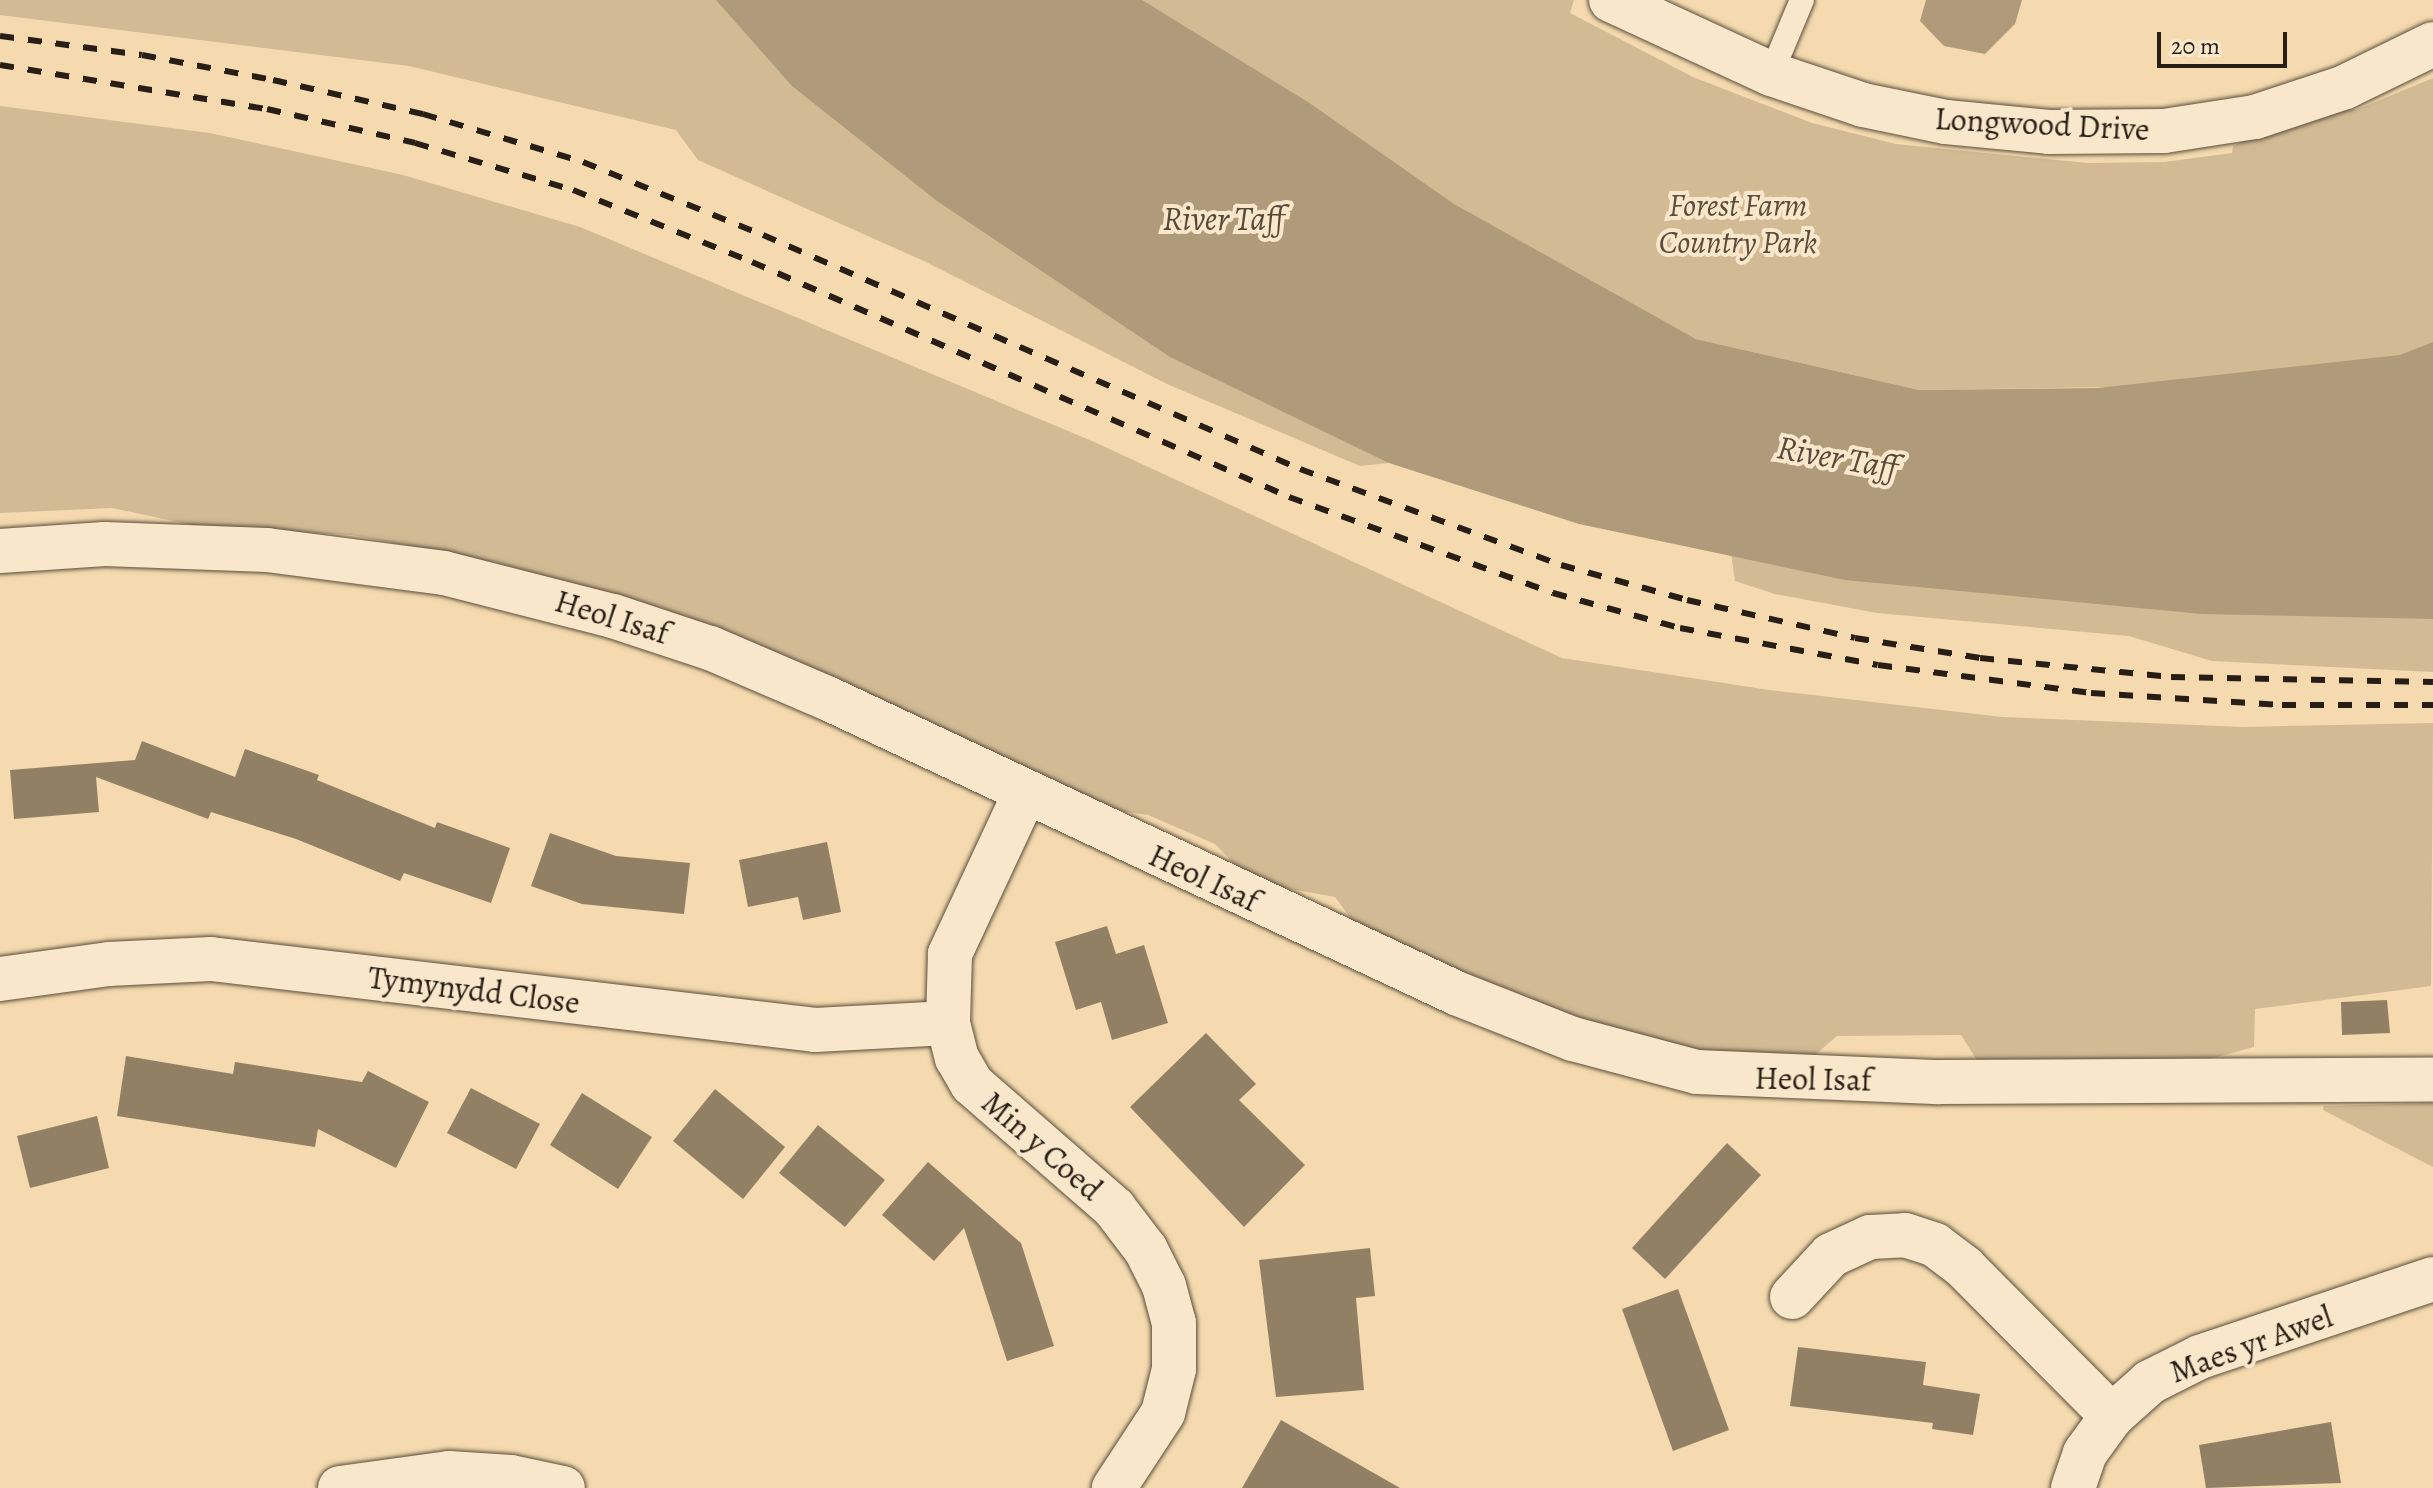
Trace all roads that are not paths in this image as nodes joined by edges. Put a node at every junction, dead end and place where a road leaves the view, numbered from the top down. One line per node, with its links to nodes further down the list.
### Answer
1 (1611, 0): 4 (street, Longwood Drive)
2 (1802, 0): 4 (lane)
3 (2433, 44): 4 (street, Longwood Drive)
4 (1771, 74)
5 (0, 551): 6 (street, Heol Isaf)
6 (1025, 793): 8 (street, Min y Coed); 9 (street, Heol Isaf)
7 (0, 979): 8 (street, Tymynydd Close)
8 (948, 1023): 15 (street, Min y Coed)
9 (2433, 1079)
10 (2433, 1279): 12 (street, Maes yr Awel)
11 (1792, 1297): 12 (street)
12 (2112, 1416): 16 (street, Maes yr Awel)
13 (340, 1488): 14 (street)
14 (563, 1488)
15 (1114, 1488)
16 (2073, 1488)

